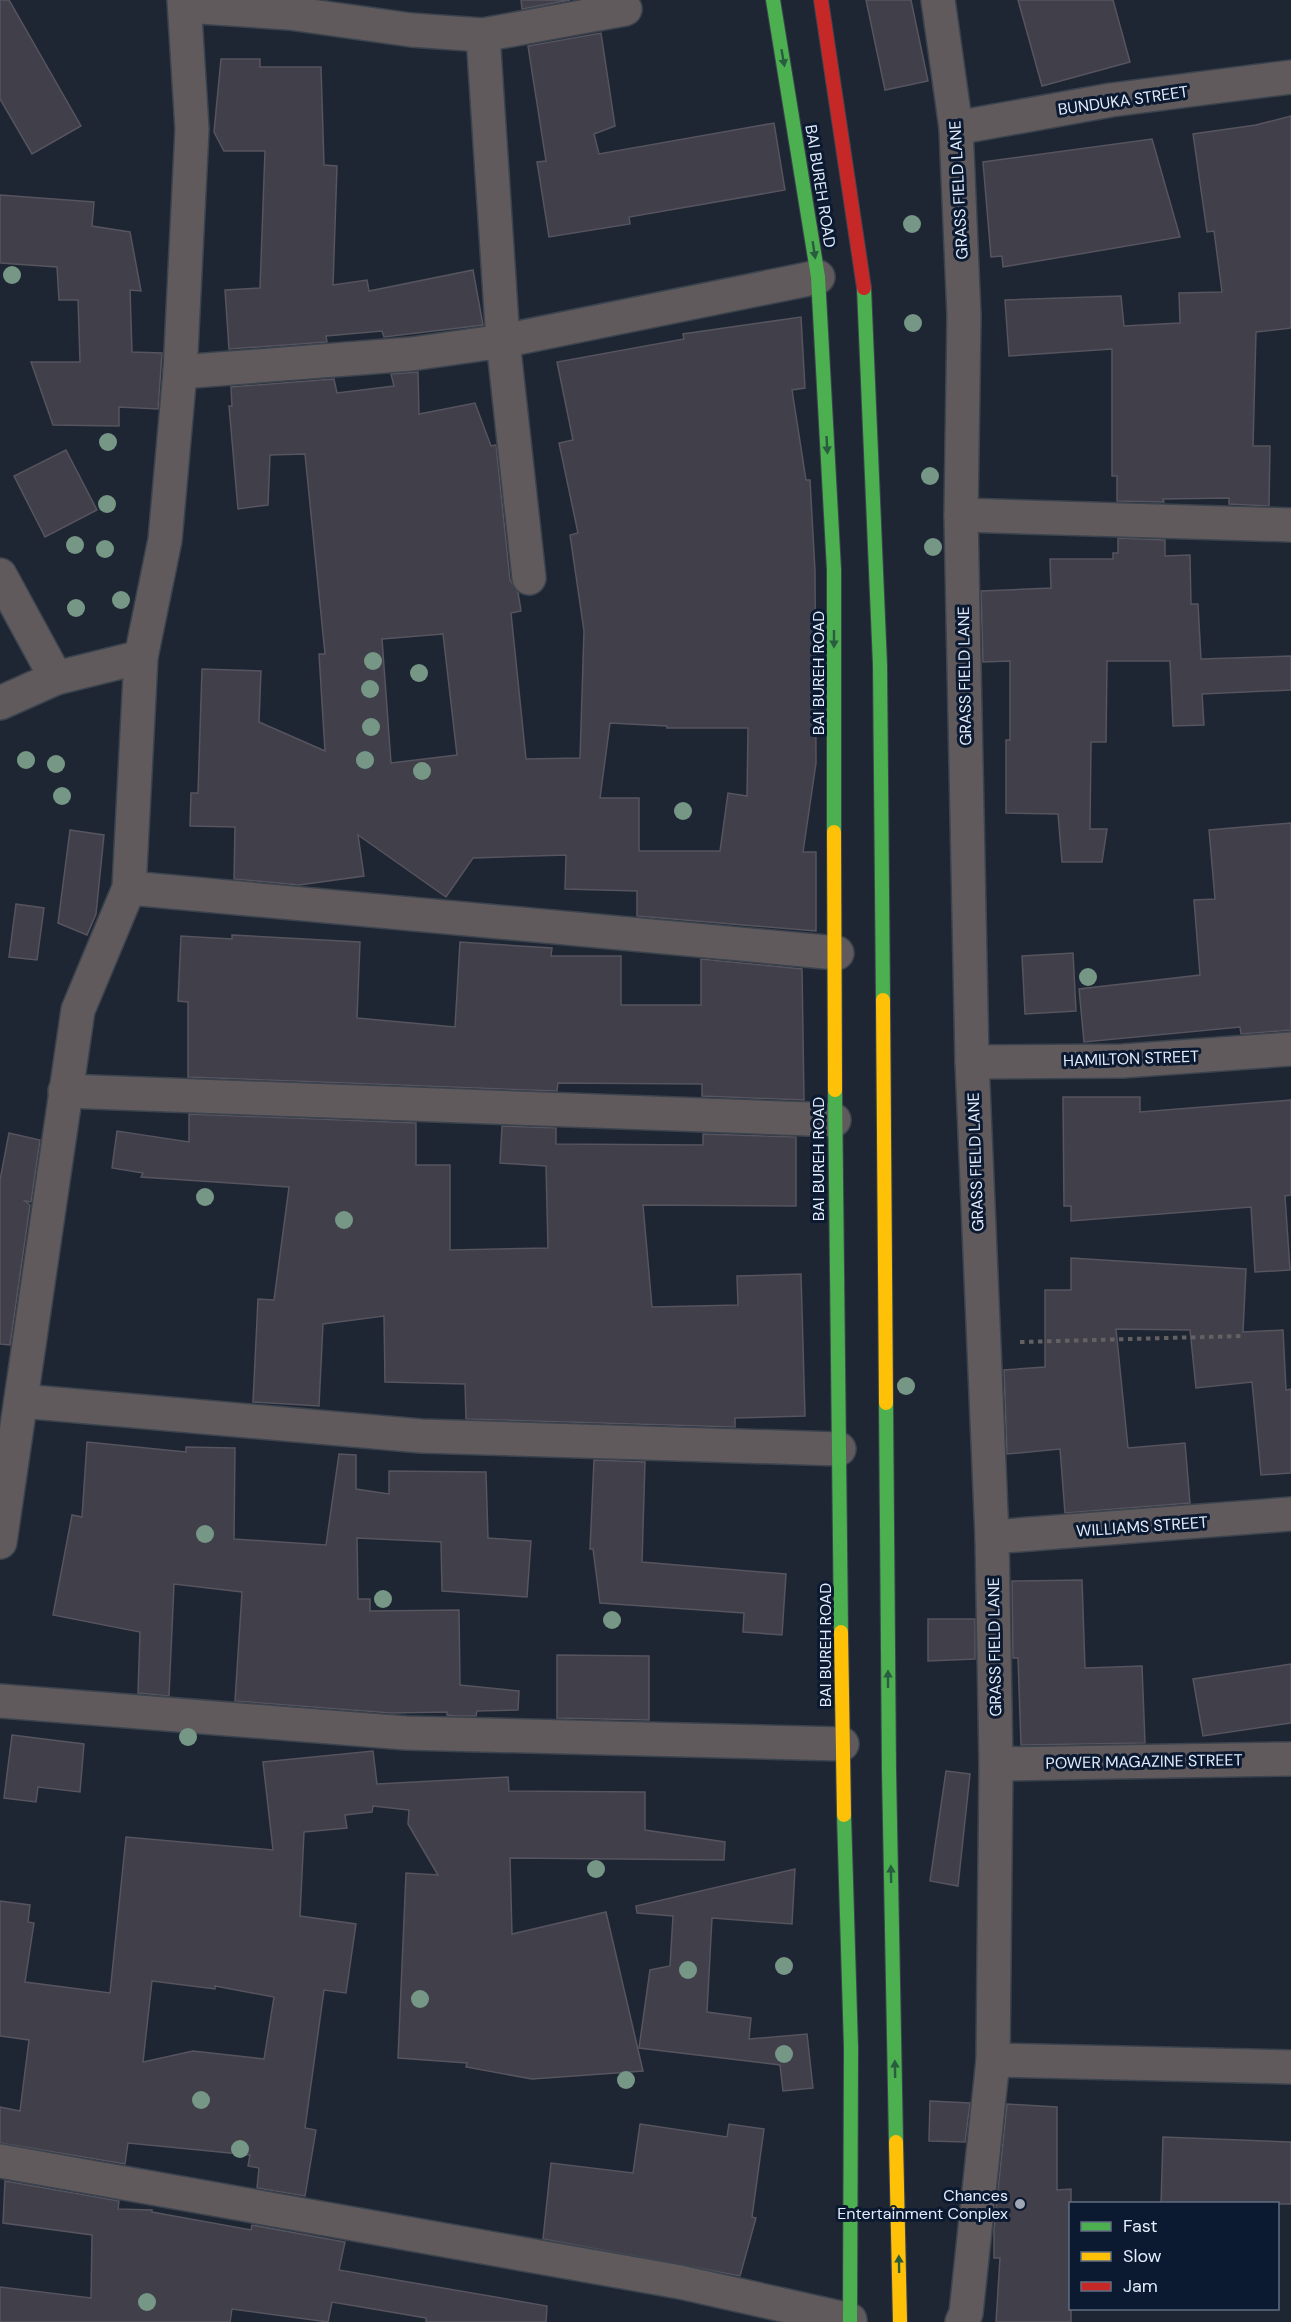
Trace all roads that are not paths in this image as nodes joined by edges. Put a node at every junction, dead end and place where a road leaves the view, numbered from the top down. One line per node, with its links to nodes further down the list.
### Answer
1 (773, 0): 9 (highway, BAI BUREH ROAD, one-way to 9)
2 (821, 0): 38 (highway, BAI BUREH ROAD, one-way to 2)
3 (938, 0): 8 (street, GRASS FIELD LANE)
4 (184, 3): 6 (street); 11 (street)
5 (626, 9): 6 (street)
6 (483, 35): 10 (street)
7 (1291, 77): 8 (street, BUNDUKA STREET)
8 (956, 128): 12 (street, GRASS FIELD LANE)
9 (818, 277): 10 (street); 20 (highway, BAI BUREH ROAD, one-way to 20)
10 (503, 341): 11 (street); 15 (street)
11 (180, 372): 16 (street)
12 (961, 515): 13 (street); 22 (street, GRASS FIELD LANE)
13 (1291, 525)
14 (0, 575): 17 (street)
15 (529, 579)
16 (141, 657): 17 (street); 19 (street)
17 (56, 678): 18 (street)
18 (0, 703)
19 (129, 888): 20 (street); 23 (street)
20 (837, 953): 24 (highway, BAI BUREH ROAD)
21 (1291, 1049): 22 (street, HAMILTON STREET)
22 (972, 1062): 28 (street, GRASS FIELD LANE)
23 (65, 1091): 24 (street); 25 (street)
24 (834, 1120): 26 (highway, BAI BUREH ROAD)
25 (21, 1401): 26 (street); 29 (street)
26 (839, 1449): 31 (highway, BAI BUREH ROAD)
27 (1291, 1514): 28 (street, WILLIAMS STREET)
28 (992, 1537): 33 (street, GRASS FIELD LANE)
29 (0, 1542)
30 (0, 1701): 31 (street)
31 (842, 1744): 37 (highway, BAI BUREH ROAD)
32 (1291, 1759): 33 (street, POWER MAGAZINE STREET)
33 (996, 1764): 34 (street, GRASS FIELD LANE)
34 (993, 2060): 35 (street); 39 (street, GRASS FIELD LANE)
35 (1291, 2067)
36 (0, 2161): 37 (street)
37 (850, 2321)
38 (900, 2322)
39 (962, 2322)

